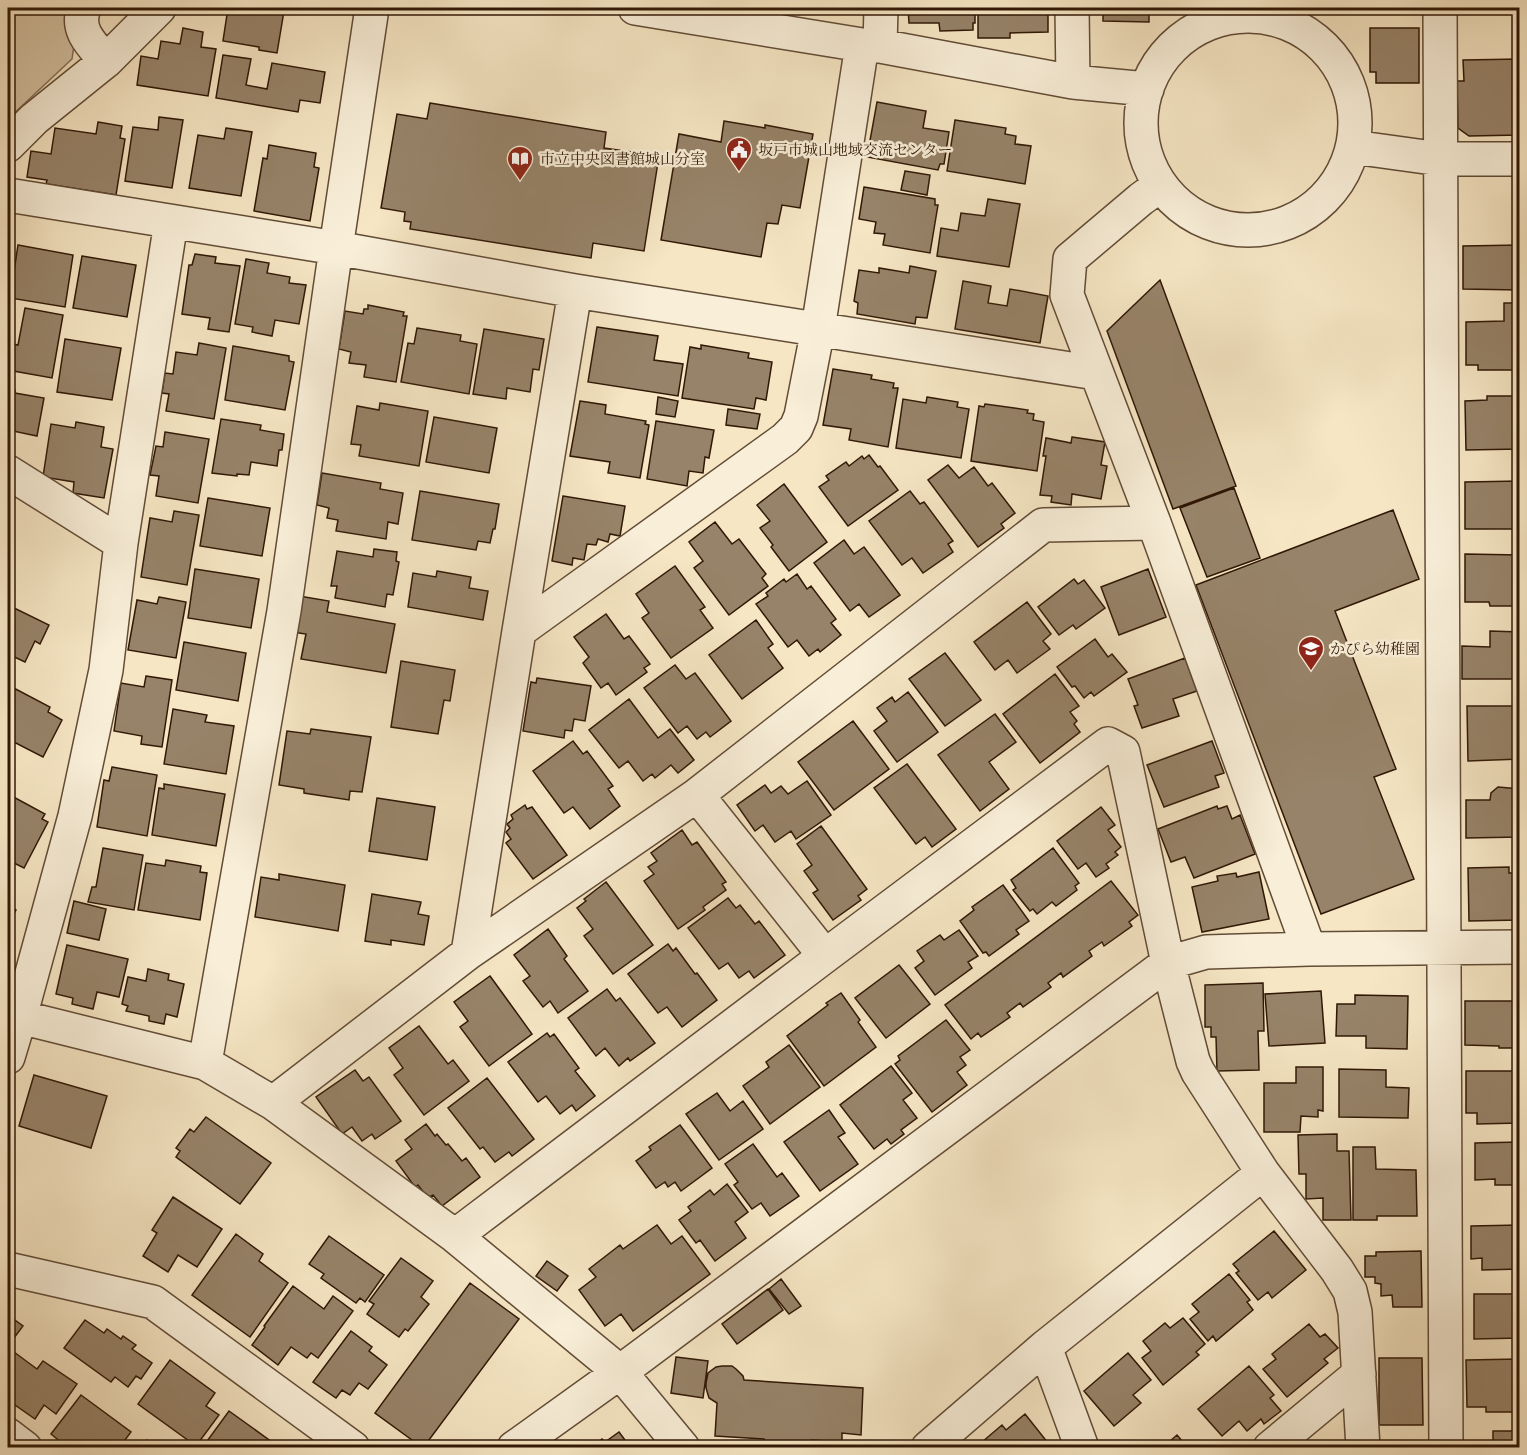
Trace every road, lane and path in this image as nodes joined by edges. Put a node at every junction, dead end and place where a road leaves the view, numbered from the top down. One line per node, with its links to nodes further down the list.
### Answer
1 (84, 8): 11 (street)
2 (159, 8): 11 (street)
3 (372, 8): 21 (street)
4 (635, 8): 8 (street)
5 (881, 8): 10 (street)
6 (1072, 8): 12 (street)
7 (1440, 8): 16 (street)
8 (693, 12): 10 (street)
9 (1254, 12): 13 (street); 15 (street)
10 (871, 45): 12 (street); 23 (street)
11 (106, 61): 14 (street)
12 (1072, 82): 13 (street)
13 (1147, 89): 18 (street)
14 (8, 145)
15 (1353, 147): 16 (street); 18 (street)
16 (1440, 159): 17 (street); 30 (street)
17 (1520, 159)
18 (1160, 186): 24 (street)
19 (8, 195): 20 (street)
20 (171, 222): 21 (street); 27 (street)
21 (336, 248): 22 (street); 38 (street)
22 (575, 291): 23 (street); 28 (street)
23 (818, 329): 24 (street); 28 (street)
24 (1096, 373): 26 (street)
25 (8, 472): 27 (street)
26 (1154, 523): 29 (street); 32 (street)
27 (121, 543): 36 (street)
28 (519, 631): 33 (street)
29 (697, 795): 33 (street); 34 (street)
30 (1443, 947): 31 (street); 32 (street); 55 (street)
31 (1520, 947)
32 (1309, 949): 35 (street)
33 (468, 953): 39 (street)
34 (825, 956): 35 (street); 41 (street)
35 (1168, 963): 40 (street); 44 (street)
36 (20, 1017): 37 (street); 38 (street)
37 (8, 1057)
38 (205, 1063): 39 (street)
39 (273, 1103): 41 (street)
40 (1263, 1173): 43 (street); 45 (street)
41 (456, 1236): 44 (street)
42 (8, 1269): 48 (street)
43 (1046, 1347): 51 (street); 52 (street)
44 (620, 1372): 49 (street); 50 (street)
45 (1359, 1374): 53 (street); 54 (street)
46 (8, 1434): 47 (street)
47 (25, 1448)
48 (353, 1448)
49 (513, 1448)
50 (683, 1448)
51 (928, 1448)
52 (1082, 1448)
53 (1270, 1448)
54 (1363, 1448)
55 (1446, 1448)

